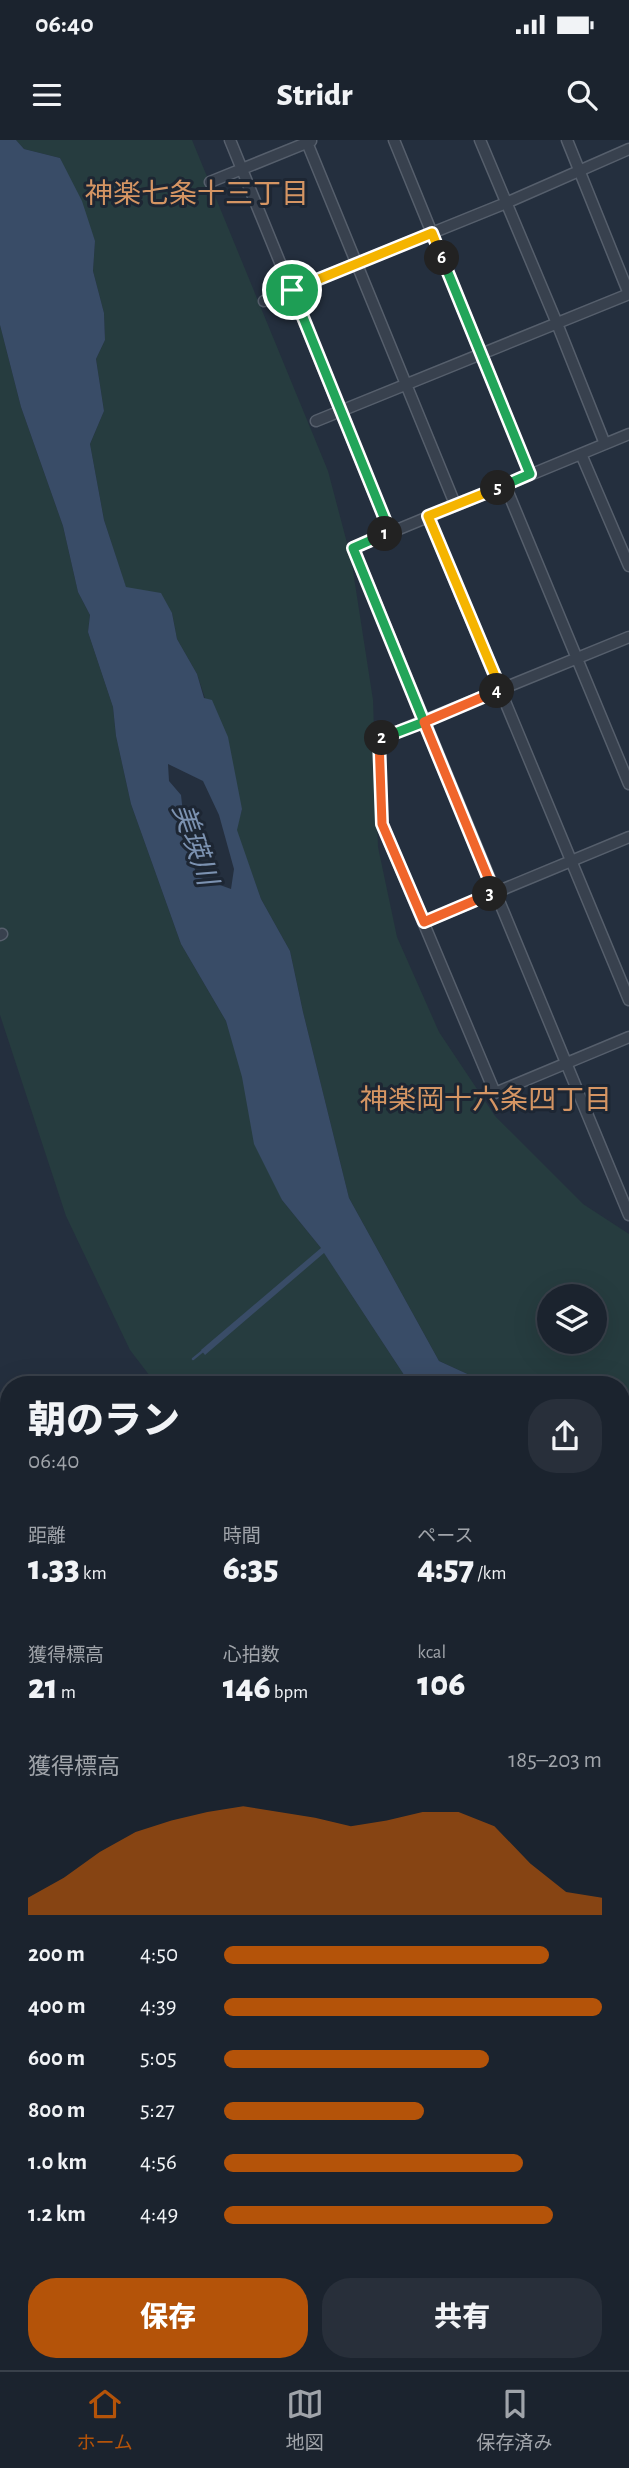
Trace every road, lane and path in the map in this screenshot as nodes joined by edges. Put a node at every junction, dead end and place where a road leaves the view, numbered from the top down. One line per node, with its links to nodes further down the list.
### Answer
1 (230, 140): 7 (street)
2 (394, 140): 11 (street)
3 (480, 140): 10 (street)
4 (567, 140): 8 (street)
5 (309, 141): 7 (street); 12 (street)
6 (629, 149): 8 (street)
7 (242, 169): 9 (street); 13 (street)
8 (579, 171): 10 (street); 14 (street)
9 (210, 182)
10 (506, 203): 11 (street); 16 (street)
11 (432, 233): 12 (street); 17 (street)
12 (357, 263): 13 (street); 18 (street)
13 (292, 290): 15 (street); 19 (street)
14 (629, 294): 16 (street)
15 (264, 301)
16 (556, 321): 17 (street); 22 (street)
17 (481, 353): 18 (street); 24 (street)
18 (407, 385): 19 (street); 26 (street)
19 (341, 412): 20 (street); 28 (street)
20 (316, 421)
21 (629, 434): 22 (street)
22 (605, 444): 23 (street)
23 (581, 454): 24 (street); 29 (street)
24 (530, 474): 25 (street)
25 (505, 485): 26 (street); 31 (street)
26 (455, 504): 27 (street)
27 (428, 516): 28 (street); 32 (street)
28 (390, 532): 33 (street)
29 (629, 566)
30 (629, 637): 31 (street)
31 (577, 659): 32 (street); 34 (street)
32 (501, 690): 33 (street); 36 (street)
33 (424, 722): 37 (street); 38 (street)
34 (629, 784)
35 (629, 837): 36 (street)
36 (571, 862): 37 (street); 39 (street)
37 (494, 892): 38 (street); 41 (street)
38 (424, 922): 41 (street)
39 (629, 1000)
40 (629, 1037): 41 (street)
41 (566, 1063): 42 (street)
42 (629, 1215)

